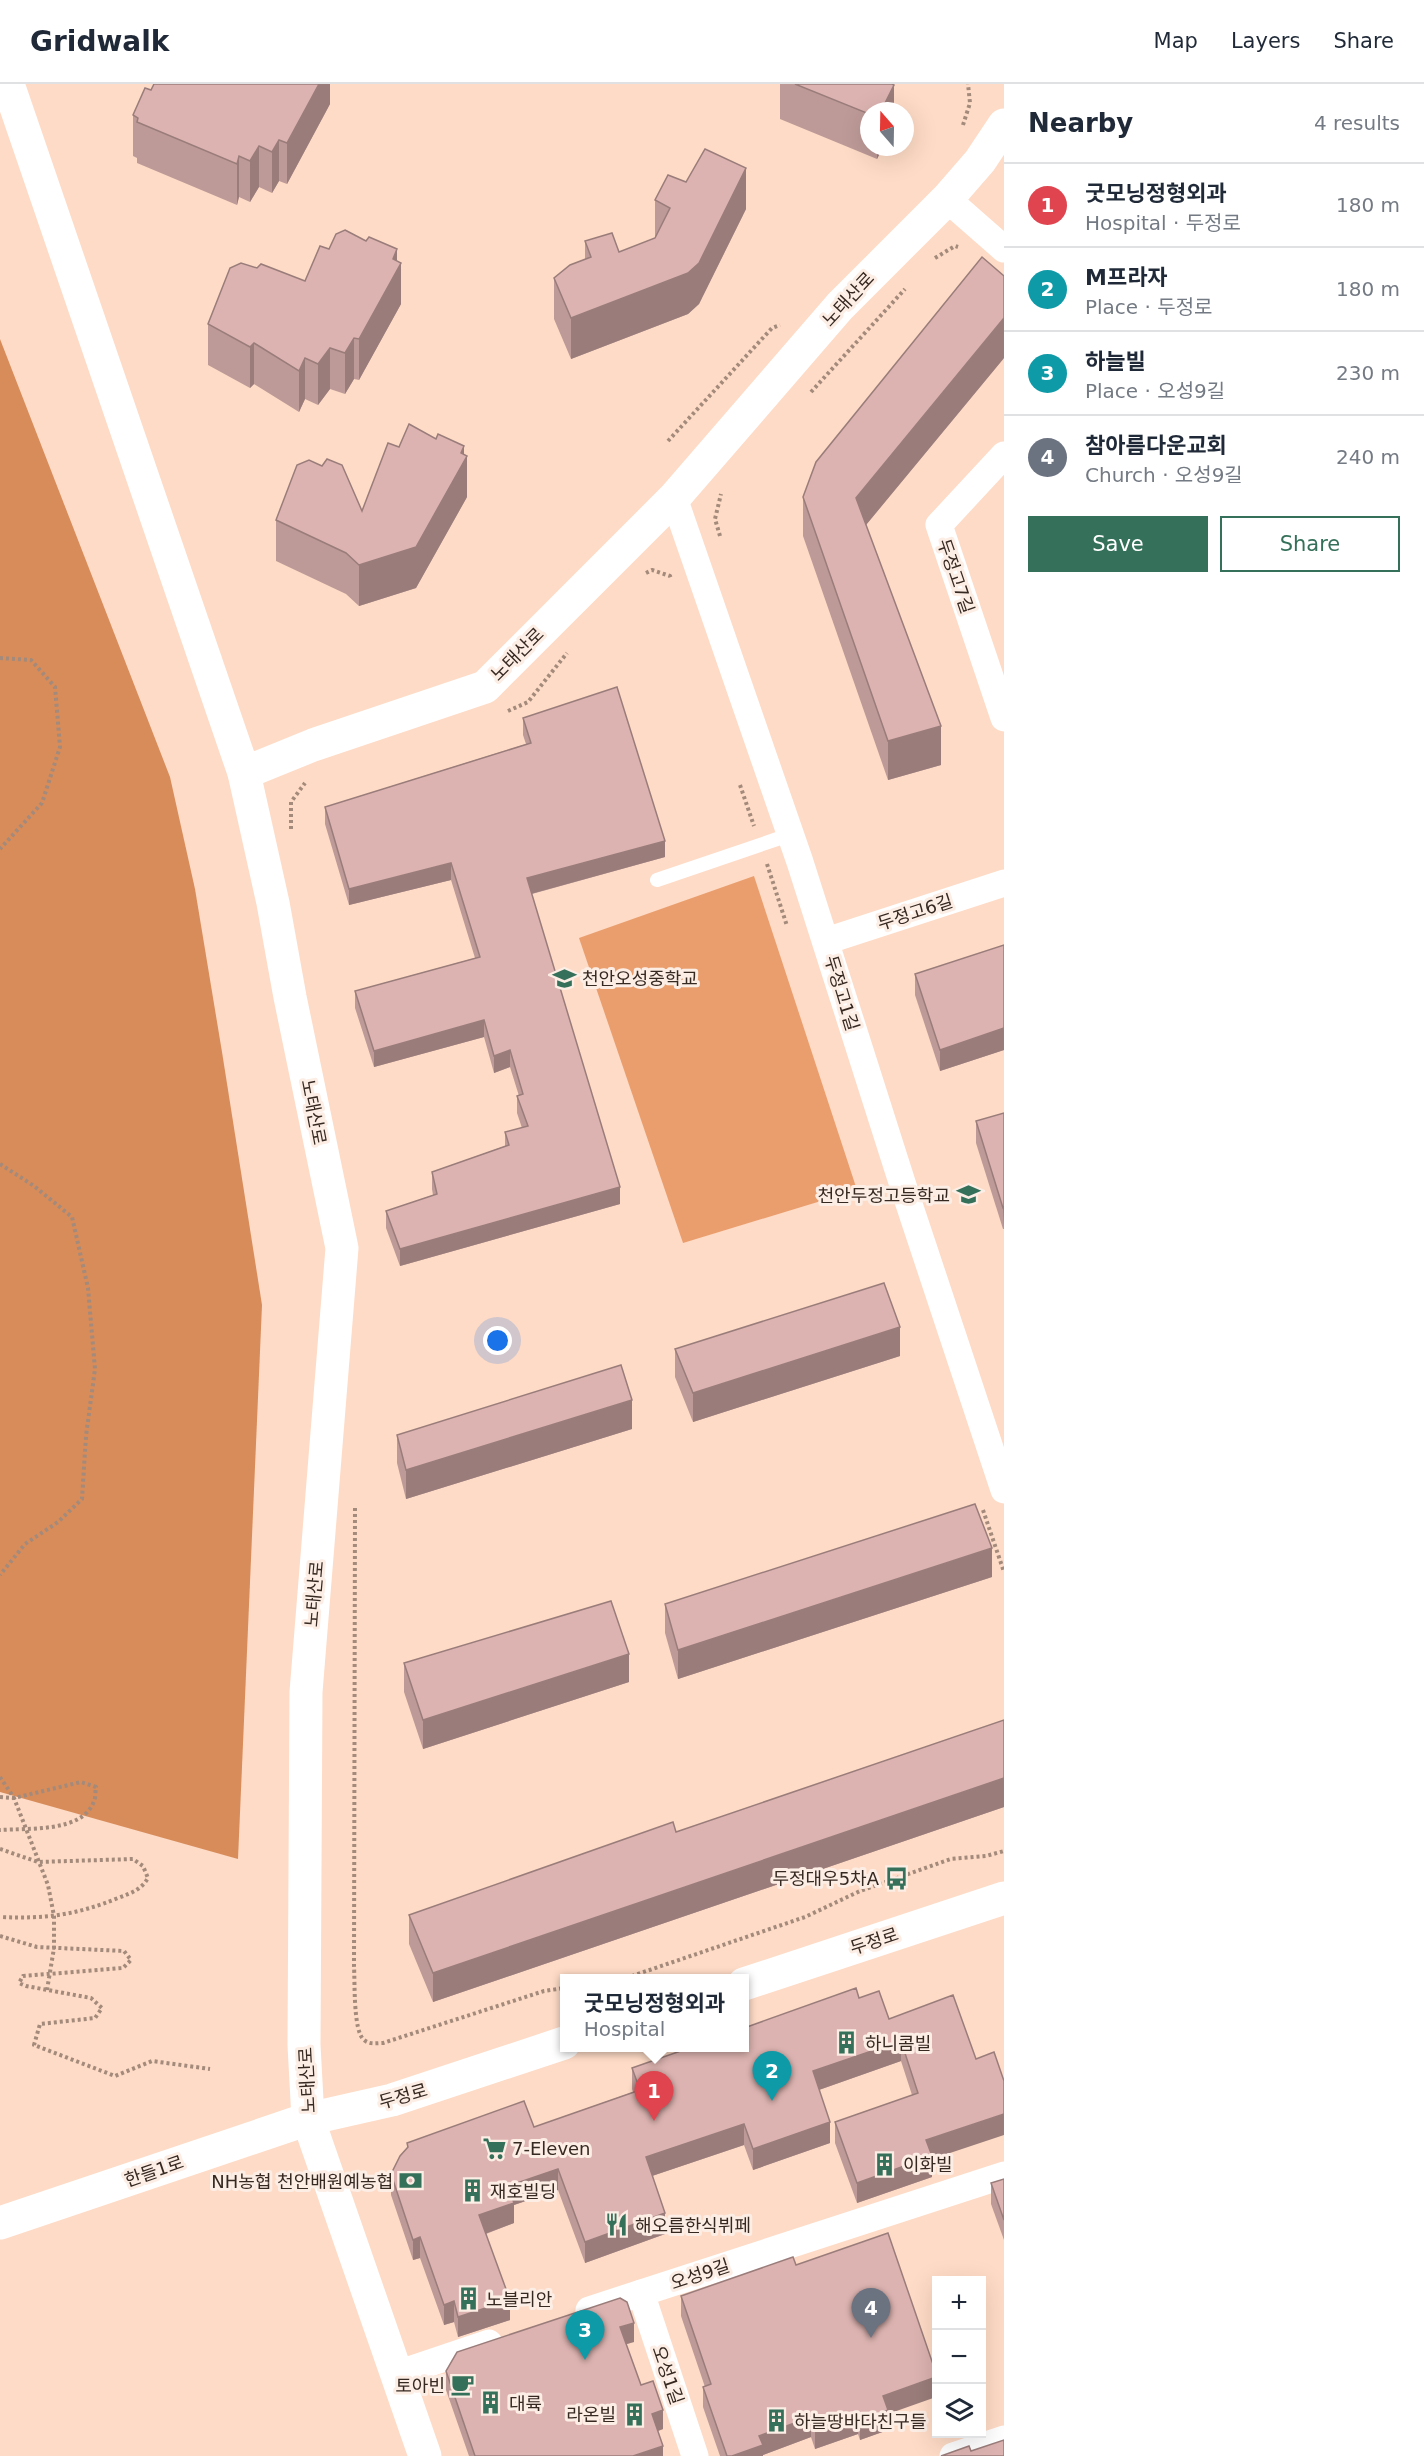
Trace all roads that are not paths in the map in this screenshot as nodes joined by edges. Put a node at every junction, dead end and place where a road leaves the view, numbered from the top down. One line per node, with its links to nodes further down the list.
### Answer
1 (8, 84): 8 (street)
2 (1004, 125): 3 (street, 노태산로)
3 (946, 199): 4 (street); 6 (street, 노태산로)
4 (1004, 249)
5 (1004, 454): 7 (street, 두정고7길)
6 (674, 498): 8 (street, 노태산로); 9 (street, 두정고1길)
7 (1004, 718)
8 (244, 773): 18 (street, 노태산로)
9 (789, 835): 10 (lane); 12 (street, 두정고1길)
10 (657, 880)
11 (1004, 883): 12 (street, 두정고6길)
12 (826, 941): 13 (street, 두정고1길)
13 (998, 1451): 14 (street, 두정고1길)
14 (1004, 1490)
15 (1004, 1898): 16 (street, 두정로)
16 (749, 1982)
17 (560, 2044): 18 (street, 두정로)
18 (308, 2119): 20 (street, 한들1로); 24 (street, 노태산로)
19 (1004, 2175): 21 (street, 오성9길)
20 (0, 2223)
21 (641, 2293): 22 (street, 오성9길); 27 (street, 오성1길)
22 (562, 2319)
23 (517, 2334): 24 (street)
24 (397, 2374): 26 (street, 노태산로)
25 (1004, 2439): 28 (street)
26 (425, 2456)
27 (695, 2456)
28 (953, 2456)

